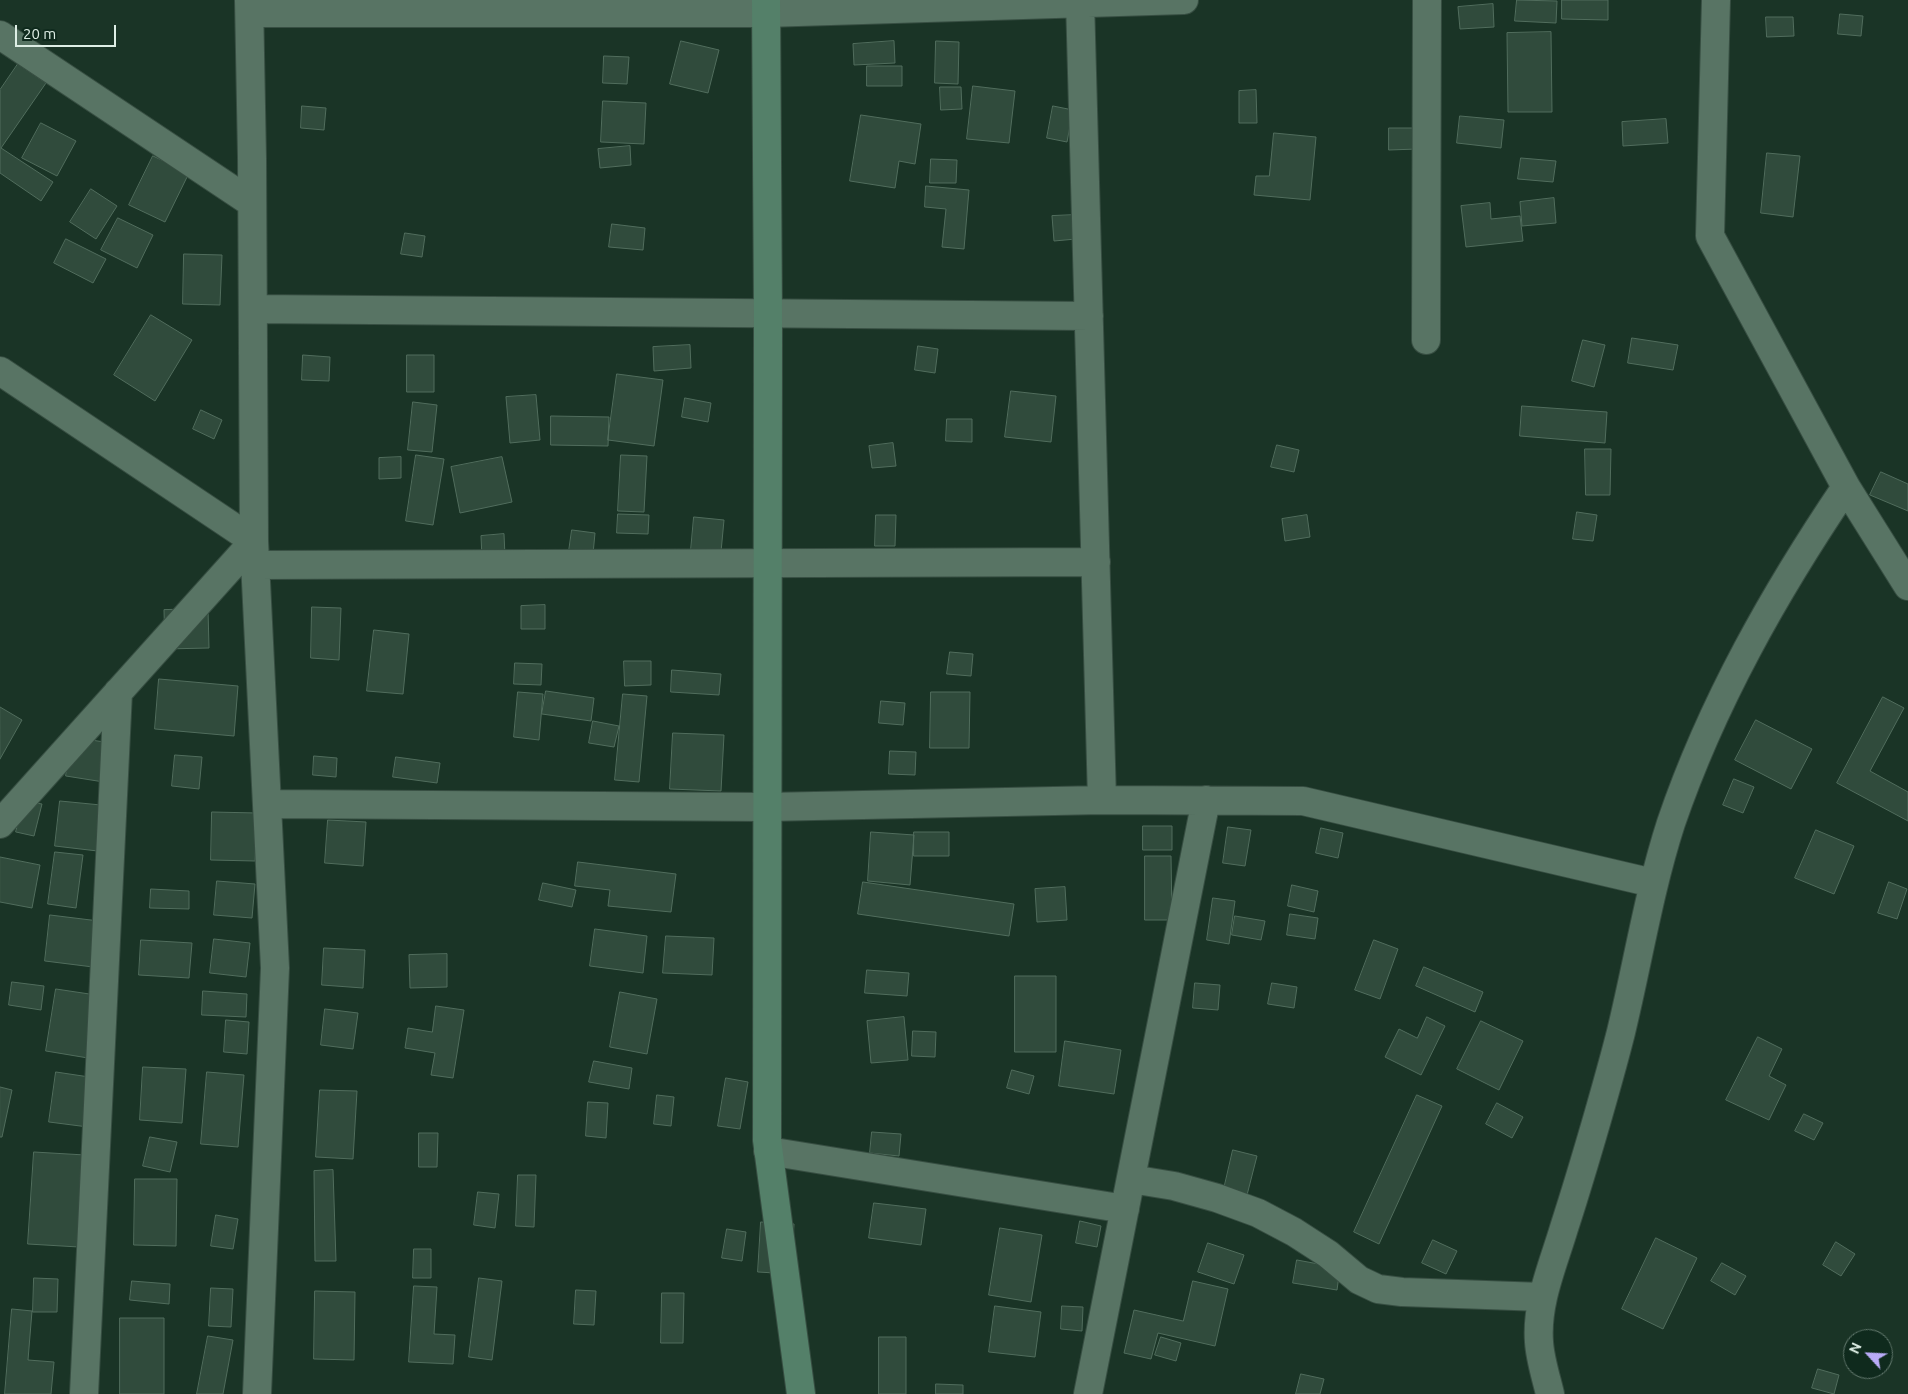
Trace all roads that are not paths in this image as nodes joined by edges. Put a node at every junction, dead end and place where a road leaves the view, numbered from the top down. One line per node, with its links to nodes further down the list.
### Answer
1 (1184, 0): 4 (street)
2 (1427, 0): 13 (street)
3 (1716, 0): 15 (street)
4 (1081, 2): 7 (street); 12 (street)
5 (249, 6): 6 (street); 9 (street)
6 (469, 6): 7 (street)
7 (766, 7): 11 (street)
8 (0, 35): 9 (street)
9 (252, 204): 10 (street)
10 (253, 309): 11 (street); 16 (street)
11 (768, 313): 12 (street); 18 (street)
12 (1089, 316): 17 (street)
13 (1426, 340)
14 (0, 371): 16 (street)
15 (1846, 487): 19 (street); 26 (street)
16 (255, 553): 18 (street); 20 (street); 23 (street)
17 (1096, 562): 18 (street); 21 (street)
18 (767, 563): 24 (street)
19 (1908, 586)
20 (118, 692): 25 (street); 31 (street)
21 (1102, 800): 22 (street); 24 (street)
22 (1206, 800): 26 (street); 28 (street)
23 (267, 804): 24 (street); 32 (street)
24 (767, 807): 27 (street)
25 (0, 824)
26 (1653, 883): 30 (street)
27 (768, 1151): 29 (street); 33 (street)
28 (1131, 1179): 29 (street); 30 (street)
29 (1125, 1210): 34 (street)
30 (1542, 1297): 35 (street)
31 (84, 1394)
32 (257, 1394)
33 (801, 1394)
34 (1088, 1394)
35 (1550, 1394)

